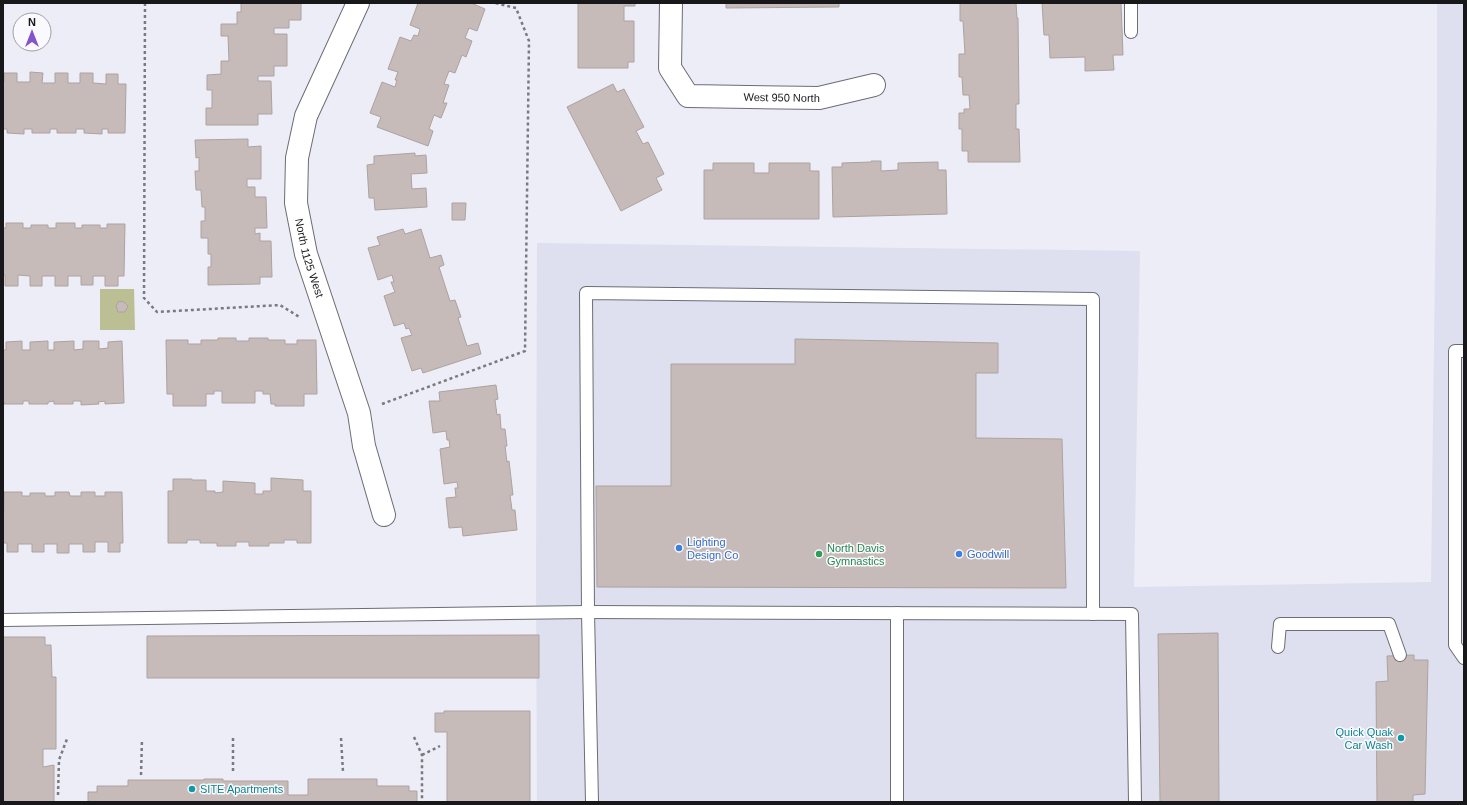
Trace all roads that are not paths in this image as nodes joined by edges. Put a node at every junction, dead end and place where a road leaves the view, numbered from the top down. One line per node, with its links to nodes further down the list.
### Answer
1 (358, 3): 7 (street, North 1125 West)
2 (671, 3): 5 (street, West 950 North)
3 (1131, 3): 4 (lane)
4 (1131, 32)
5 (874, 85)
6 (1464, 351): 14 (lane)
7 (384, 515)
8 (588, 612): 9 (lane); 10 (lane); 11 (lane); 15 (lane)
9 (897, 613): 10 (lane); 16 (lane)
10 (1093, 614): 17 (lane)
11 (3, 620)
12 (1278, 647): 13 (lane)
13 (1400, 656)
14 (1464, 658)
15 (592, 802)
16 (897, 802)
17 (1135, 802)

